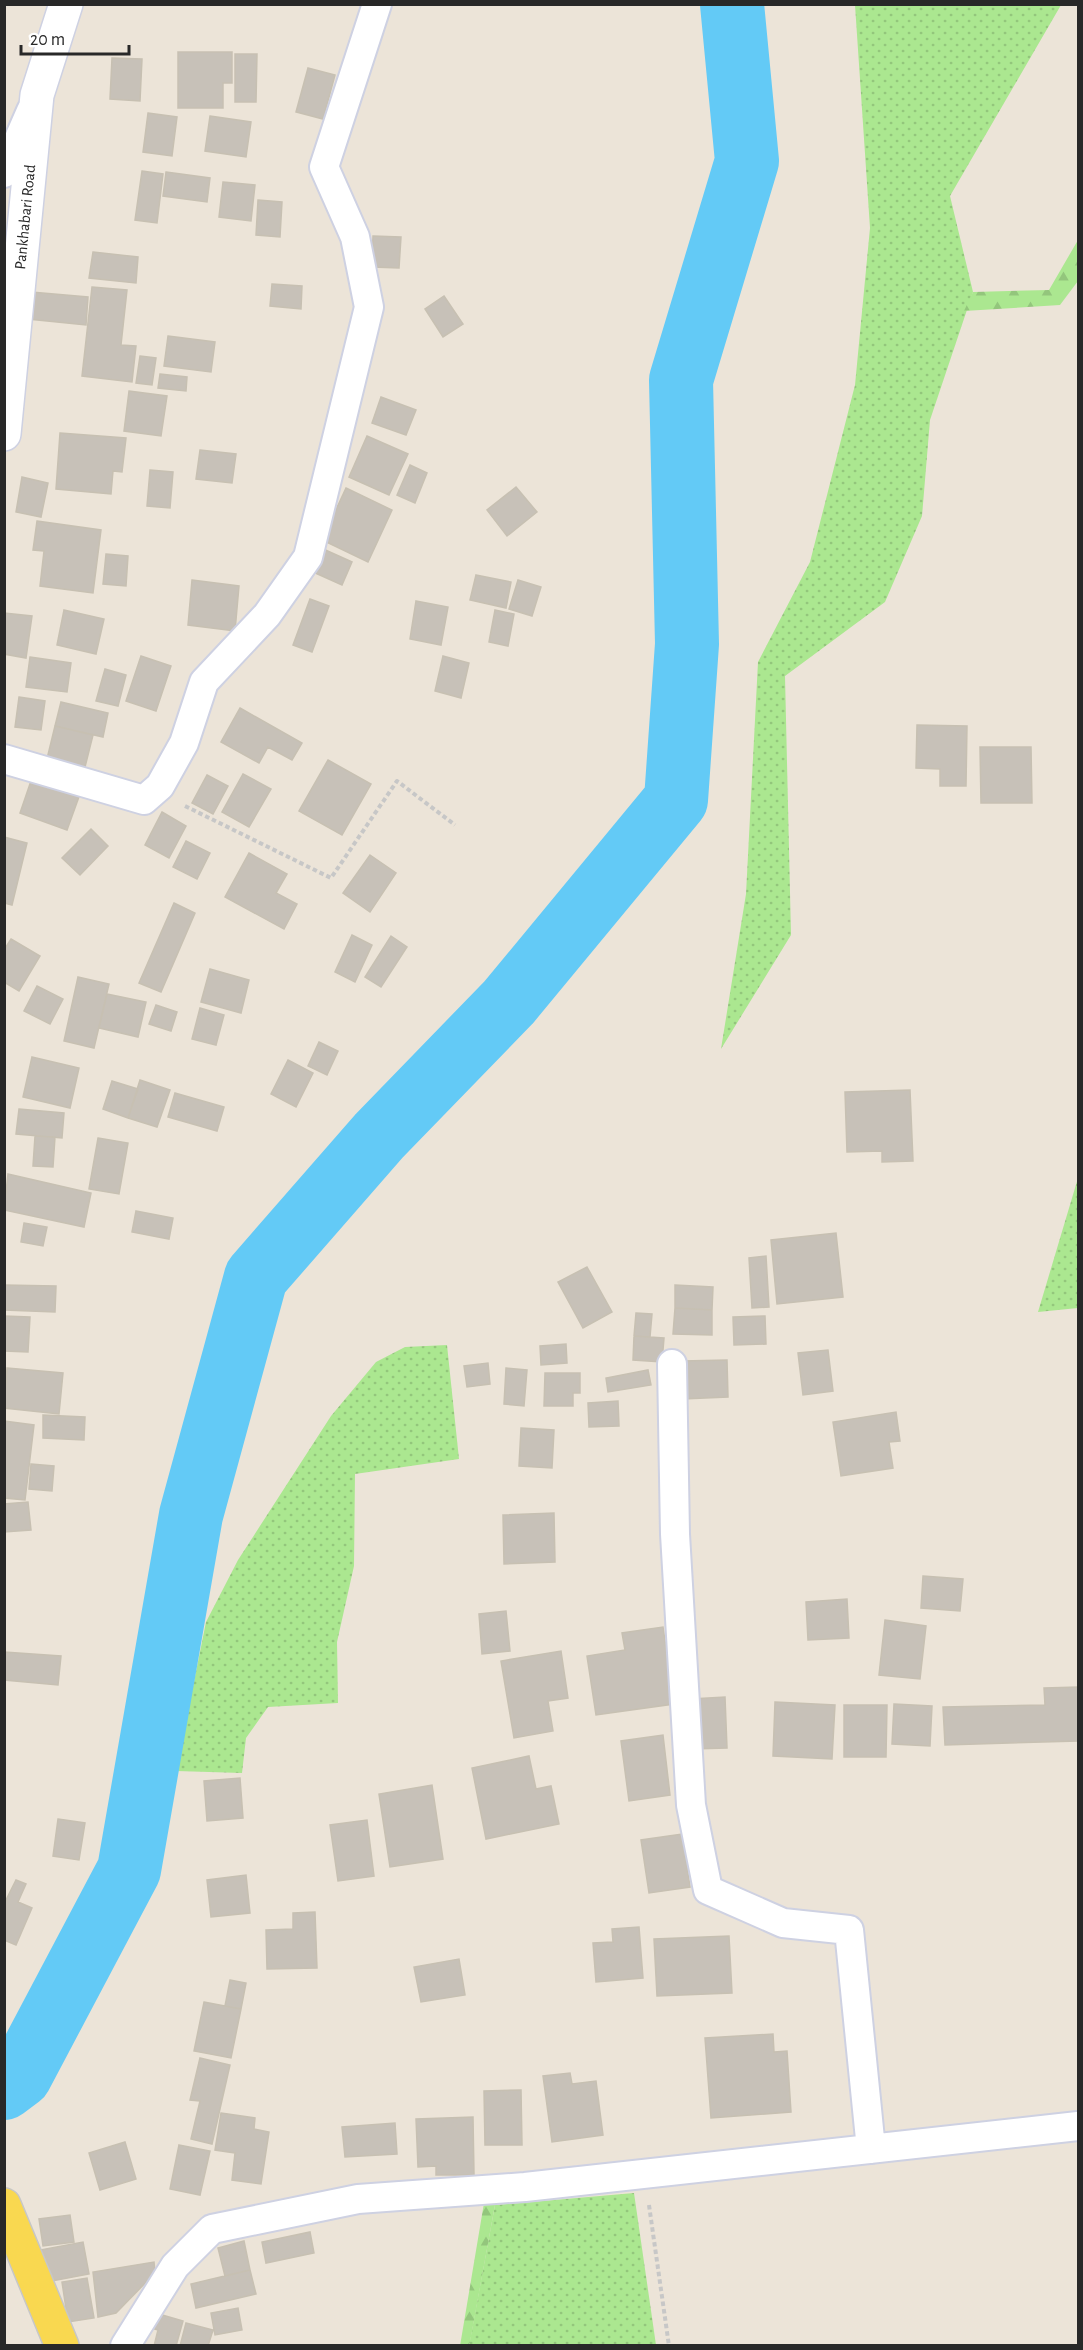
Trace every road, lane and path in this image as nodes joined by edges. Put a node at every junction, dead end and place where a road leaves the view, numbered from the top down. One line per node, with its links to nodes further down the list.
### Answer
1 (66, 4): 3 (main road, Pankhabari Road)
2 (377, 4): 7 (street)
3 (37, 95): 4 (street); 5 (main road, Pankhabari Road)
4 (4, 173)
5 (4, 434)
6 (4, 759): 7 (street)
7 (144, 800): 8 (path)
8 (455, 825)
9 (672, 1364): 11 (street)
10 (1078, 2126): 11 (street)
11 (871, 2149): 12 (street)
12 (645, 2175): 15 (street); 16 (path)
13 (4, 2205): 14 (main road)
14 (62, 2346)
15 (125, 2346)
16 (669, 2346)

